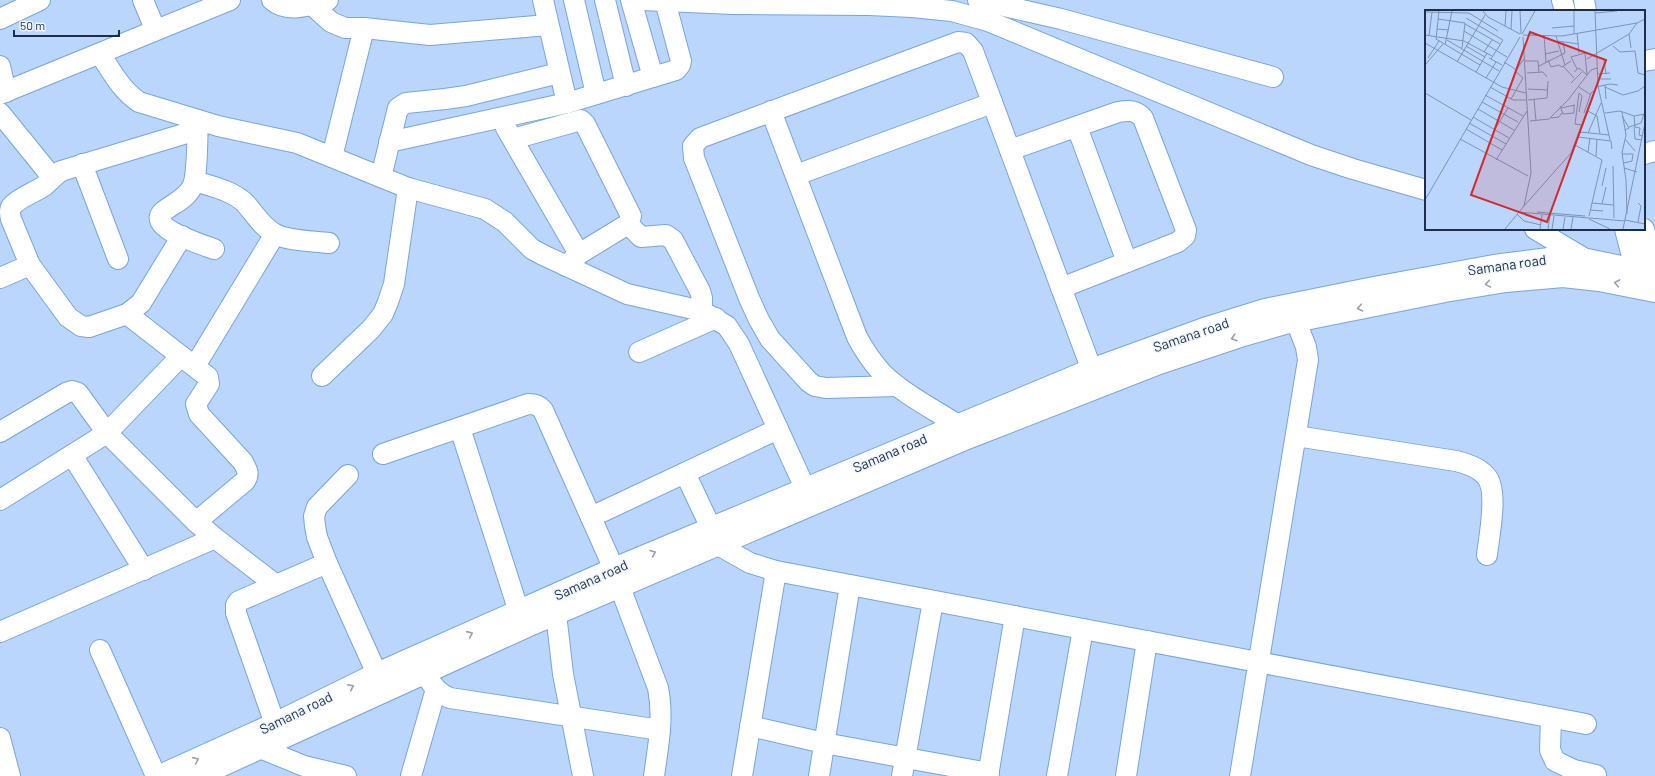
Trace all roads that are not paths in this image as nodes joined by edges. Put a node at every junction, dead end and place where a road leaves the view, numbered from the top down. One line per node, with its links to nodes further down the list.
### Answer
1 (40, 0): 19 (street)
2 (143, 0): 22 (street)
3 (230, 0): 17 (street)
4 (272, 0): 13 (street)
5 (543, 0): 20 (street)
6 (574, 0): 32 (street)
7 (605, 0): 30 (street)
8 (631, 0): 28 (street)
9 (642, 0): 12 (street)
10 (978, 0): 29 (street)
11 (1562, 0): 18 (street)
12 (665, 1): 14 (street); 28 (street)
13 (320, 2): 21 (street)
14 (732, 2): 15 (street)
15 (784, 2): 16 (street)
16 (870, 2): 52 (street)
17 (198, 6): 22 (street)
18 (1565, 10)
19 (0, 19)
20 (548, 25): 21 (street); 27 (street)
21 (364, 28): 45 (street)
22 (155, 29): 23 (street)
23 (100, 54): 31 (street); 38 (street)
24 (1655, 59): 25 (street)
25 (1645, 61)
26 (0, 66): 31 (street)
27 (559, 73): 33 (street); 41 (street)
28 (653, 77): 30 (street)
29 (1273, 77)
30 (626, 86): 32 (street)
31 (3, 93)
32 (596, 94): 33 (street)
33 (567, 103): 37 (street)
34 (992, 103): 35 (street); 42 (street); 47 (street)
35 (771, 111): 47 (street); 76 (street)
36 (0, 113): 48 (street)
37 (501, 118): 40 (street); 41 (street)
38 (198, 125): 45 (street); 46 (street); 50 (street)
39 (1077, 127): 42 (street); 64 (street); 64 (street)
40 (513, 139): 53 (street); 62 (street)
41 (389, 142): 49 (street)
42 (1010, 150): 68 (street)
43 (1655, 151): 44 (street)
44 (1645, 154)
45 (332, 157): 49 (street)
46 (82, 164): 48 (street); 61 (street)
47 (796, 175): 76 (street)
48 (52, 176): 65 (street)
49 (381, 177): 51 (street)
50 (195, 181): 57 (street); 58 (street)
51 (408, 188): 62 (street); 74 (street)
52 (1425, 190)
53 (628, 224): 62 (street); 70 (street)
54 (1537, 230): 63 (street)
55 (1625, 230): 67 (street)
56 (1644, 230): 67 (street)
57 (275, 234): 59 (street); 73 (street)
58 (182, 236): 60 (street); 69 (street)
59 (329, 243)
60 (214, 248)
61 (118, 259)
62 (573, 260): 70 (street)
63 (1587, 260): 67 (main road, Samana road); 75 (main road, Samana road)
64 (1127, 262): 68 (street)
65 (30, 266): 66 (street); 69 (street)
66 (0, 278)
67 (1648, 279): 71 (main road, Samana road, one-way to 71)
68 (1061, 288): 75 (street)
69 (127, 314): 73 (street)
70 (709, 315): 72 (street); 79 (street)
71 (1296, 321): 75 (main road, Samana road, one-way to 75); 82 (street)
72 (639, 352)
73 (188, 361): 81 (street); 90 (street)
74 (322, 376)
75 (1095, 378): 77 (main road, Samana road); 91 (main road, Samana road)
76 (897, 386): 77 (street)
77 (958, 425): 87 (main road, Samana road)
78 (460, 428): 83 (street); 89 (street); 101 (street)
79 (778, 429): 85 (street); 87 (street)
80 (0, 432): 81 (street)
81 (107, 433): 84 (street); 90 (street)
82 (1296, 436): 93 (street); 108 (street)
83 (383, 454)
84 (72, 455): 88 (street); 95 (street)
85 (685, 473): 89 (street); 91 (street)
86 (348, 475): 94 (street)
87 (805, 488): 91 (main road, Samana road)
88 (0, 500)
89 (591, 517): 97 (street)
90 (196, 522): 92 (street)
91 (715, 537): 96 (street); 97 (main road, Samana road)
92 (215, 538): 95 (street); 98 (street)
93 (1487, 555)
94 (327, 563): 98 (street); 109 (street)
95 (144, 570): 105 (street)
96 (776, 571): 99 (street); 115 (street)
97 (617, 578): 101 (main road, Samana road); 102 (main road, Samana road); 116 (street)
98 (276, 585): 113 (street)
99 (850, 585): 100 (street); 118 (street)
100 (933, 601): 103 (street); 120 (street)
101 (519, 612): 109 (main road, Samana road, one-way to 101)
102 (556, 614): 110 (main road, Samana road); 111 (street)
103 (1015, 616): 104 (street); 121 (street)
104 (1082, 629): 106 (street); 133 (street)
105 (0, 632)
106 (1147, 641): 108 (street); 134 (street)
107 (100, 650): 124 (street)
108 (1258, 662): 112 (street); 135 (street)
109 (377, 674): 113 (main road, Samana road, one-way to 109)
110 (430, 681): 111 (street); 119 (main road, Samana road); 128 (street)
111 (570, 716): 116 (street); 129 (street)
112 (1551, 718): 114 (street); 122 (street)
113 (275, 724): 125 (main road, Samana road, one-way to 113)
114 (1586, 724)
115 (750, 726): 118 (street); 131 (street)
116 (660, 730): 130 (street)
117 (0, 738): 123 (street)
118 (824, 742): 120 (street); 132 (street)
119 (260, 748): 126 (main road, Samana road); 127 (street)
120 (904, 767): 121 (street)
121 (988, 775)
122 (1596, 775)
123 (10, 776)
124 (156, 776)
125 (160, 776)
126 (198, 776)
127 (346, 776)
128 (411, 776)
129 (583, 776)
130 (654, 776)
131 (742, 776)
132 (819, 776)
133 (1057, 776)
134 (1126, 776)
135 (1240, 776)

